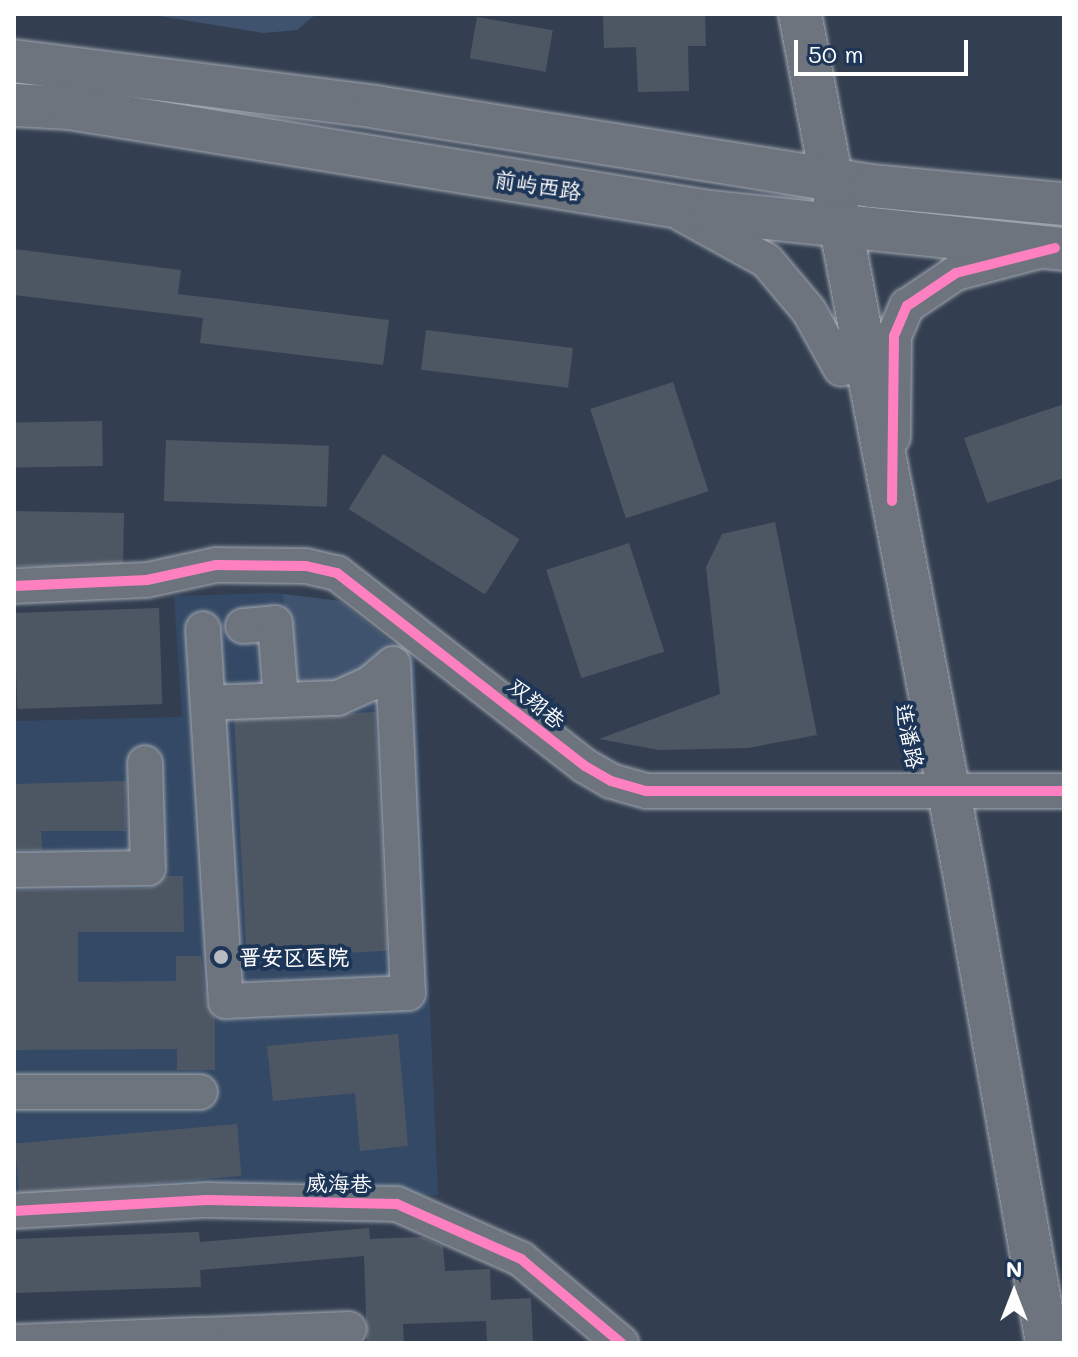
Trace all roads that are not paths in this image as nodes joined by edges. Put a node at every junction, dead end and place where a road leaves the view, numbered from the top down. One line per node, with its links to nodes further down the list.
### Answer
1 (777, 14): 5 (main road)
2 (800, 14): 5 (main road)
3 (14, 61): 5 (main road)
4 (14, 105): 7 (main road, 前屿西路)
5 (819, 178): 6 (main road); 8 (main road, 连潘路)
6 (1064, 204)
7 (664, 206): 8 (main road, 前屿西路); 10 (street)
8 (827, 224): 9 (main road, 前屿西路); 10 (main road, 连潘路); 11 (main road, 连潘路)
9 (1060, 248): 11 (street)
10 (841, 369): 19 (main road, 连潘路)
11 (892, 501): 19 (main road, 连潘路)
12 (14, 586): 19 (street, 双翔巷)
13 (243, 626): 15 (street)
14 (203, 629): 16 (street)
15 (281, 700): 16 (street); 16 (street)
16 (208, 703)
17 (145, 763): 20 (street)
18 (1064, 791): 19 (street, 双翔巷)
19 (935, 793): 28 (main road, 连潘路); 29 (main road, 连潘路)
20 (14, 870)
21 (14, 1092): 22 (street)
22 (200, 1092)
23 (14, 1211): 27 (street, 威海巷)
24 (349, 1329): 25 (street)
25 (200, 1339): 26 (street)
26 (14, 1342)
27 (621, 1343)
28 (1022, 1343)
29 (1047, 1343)

